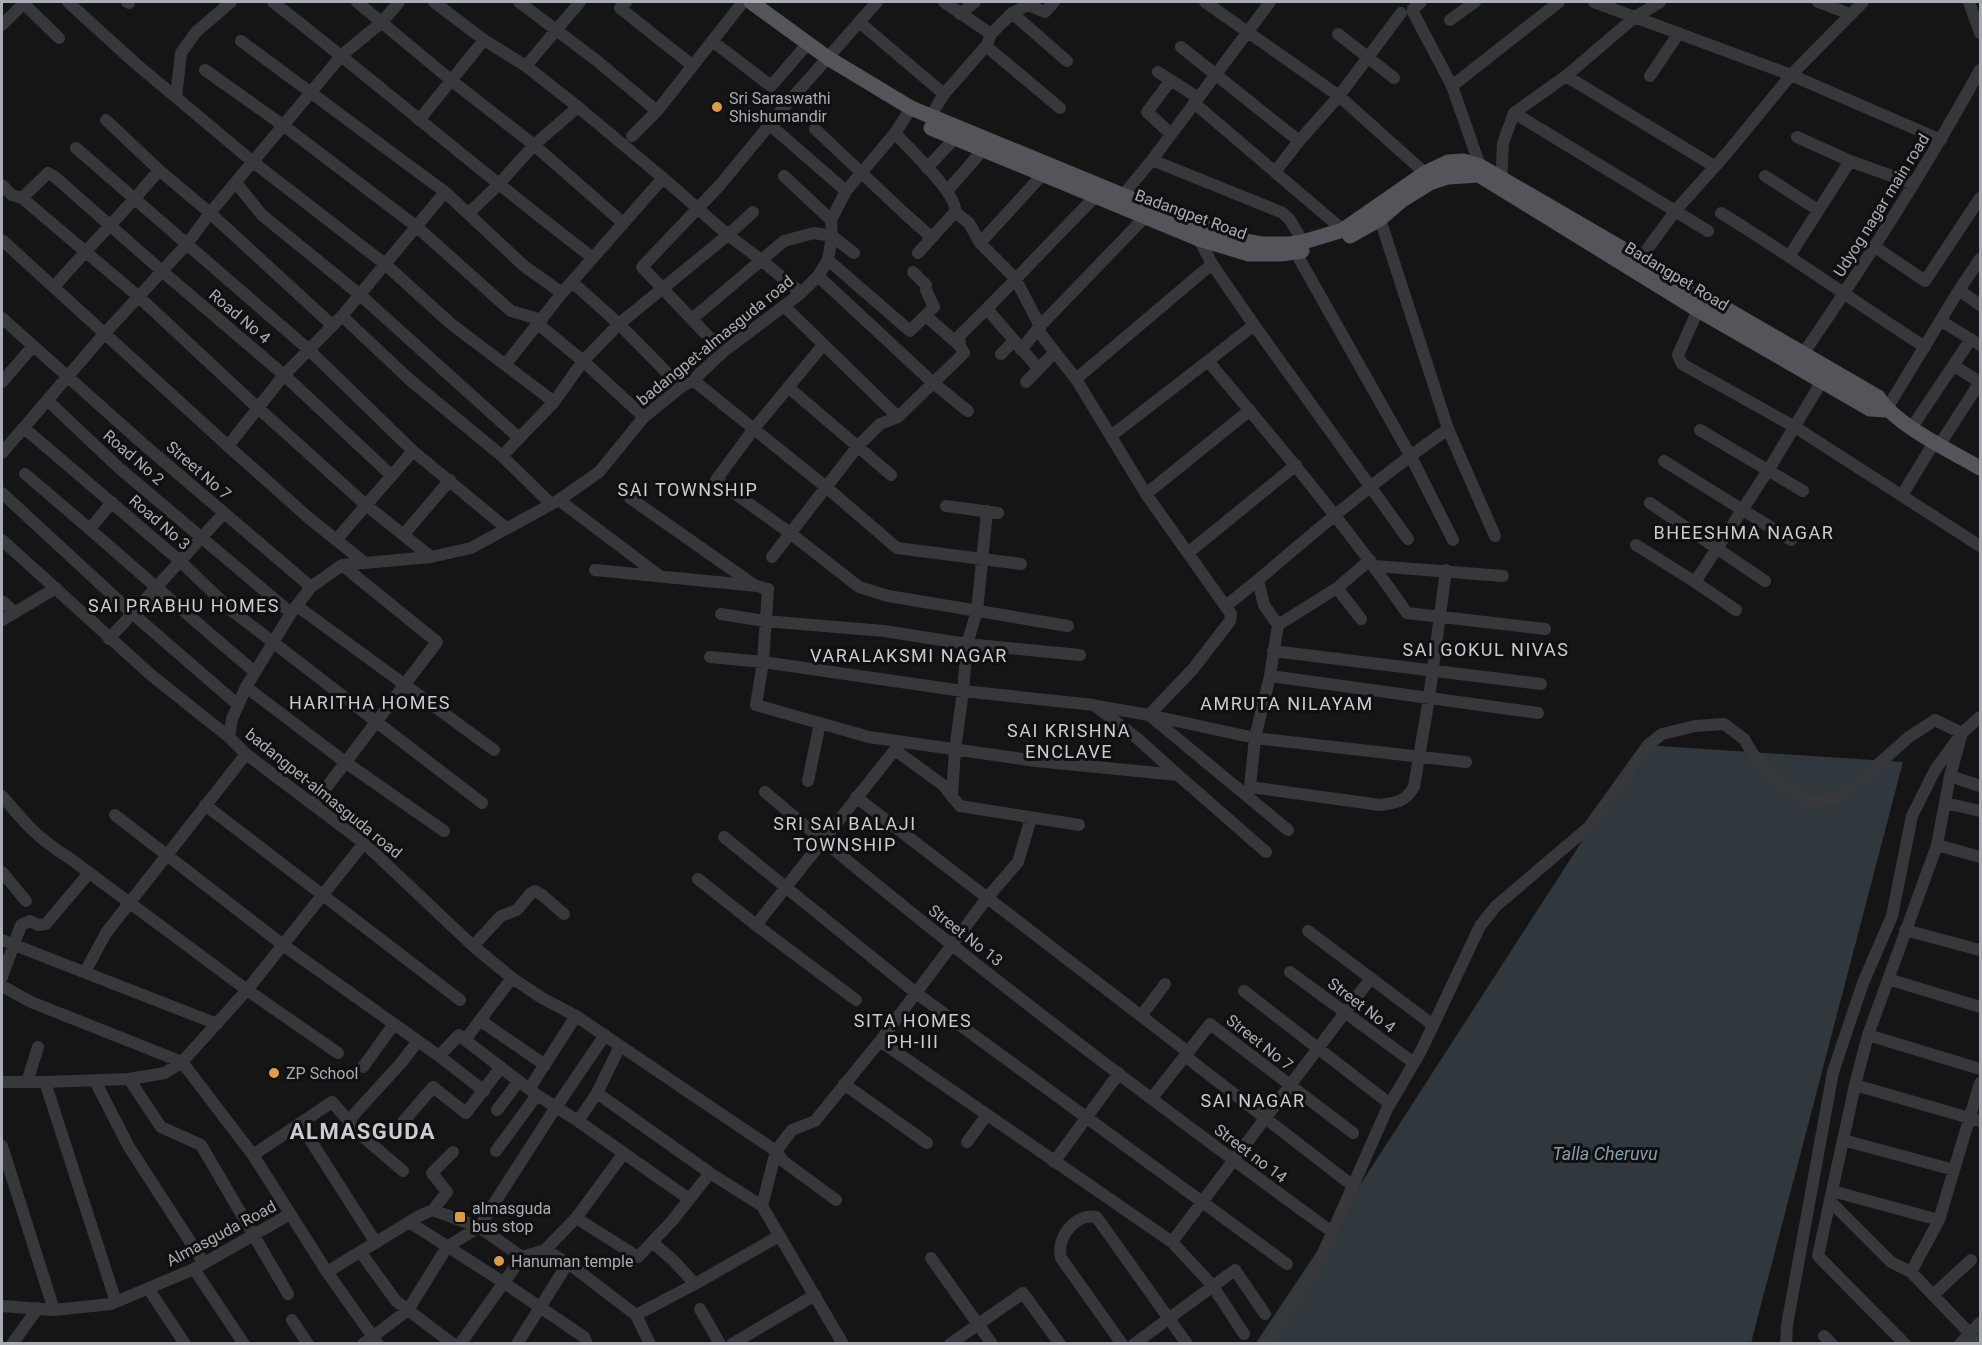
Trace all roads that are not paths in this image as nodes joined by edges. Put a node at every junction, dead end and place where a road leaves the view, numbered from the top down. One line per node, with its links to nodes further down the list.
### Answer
1 (68, 2): 28 (street)
2 (89, 2): 28 (street)
3 (231, 2): 70 (street)
4 (273, 2): 50 (street)
5 (357, 2): 35 (street)
6 (399, 2): 35 (street)
7 (434, 2): 44 (street)
8 (519, 2): 38 (street)
9 (580, 2): 38 (street)
10 (626, 2): 55 (street)
11 (743, 2): 47 (street); 49 (main road, Badangpet Road)
12 (752, 2): 52 (main road, Badangpet Road)
13 (877, 2): 36 (street)
14 (944, 2): 30 (street)
15 (975, 2): 30 (street)
16 (1054, 2): 29 (street)
17 (1207, 2): 39 (street)
18 (1270, 2): 39 (street)
19 (1420, 2): 66 (street)
20 (1476, 2): 34 (street)
21 (1559, 2): 66 (street)
22 (1594, 2): 33 (street)
23 (1660, 2): 33 (street)
24 (1818, 2): 32 (street)
25 (1863, 2): 32 (street)
26 (1969, 2): 41 (street)
27 (19, 4): 37 (street); 43 (street)
28 (80, 12): 70 (street)
29 (1012, 13): 45 (street); 53 (street)
30 (960, 14): 45 (street)
31 (1401, 14): 51 (street)
32 (1850, 14): 60 (street)
33 (1635, 17): 40 (street); 61 (street)
34 (1450, 20)
35 (382, 22): 50 (street); 65 (street)
36 (859, 22): 52 (street); 68 (street)
37 (2, 25)
38 (555, 31): 54 (street); 74 (street)
39 (1246, 31): 59 (street); 69 (street)
40 (1679, 33): 60 (street); 62 (street)
41 (1980, 33)
42 (1338, 34): 51 (street)
43 (59, 38)
44 (484, 40): 54 (street); 65 (street)
45 (989, 40): 68 (street); 73 (street)
46 (241, 41): 67 (street)
47 (712, 41): 49 (street); 55 (street)
48 (1181, 47): 59 (street)
49 (804, 48): 52 (main road, Badangpet Road)
50 (342, 55): 67 (street); 79 (street)
51 (1368, 58): 63 (street); 69 (street)
52 (826, 60): 75 (main road, Badangpet Road); 80 (street)
53 (1067, 61)
54 (526, 66): 72 (street)
55 (693, 66): 74 (street)
56 (205, 70): 81 (street)
57 (1980, 70): 88 (street, Udyog nagar main road)
58 (1158, 72): 64 (street)
59 (1215, 73): 71 (street); 89 (street)
60 (1791, 75): 88 (street); 96 (street)
61 (1566, 76): 76 (street); 96 (street)
62 (1650, 76)
63 (1394, 78)
64 (1172, 80): 71 (street); 84 (street)
65 (452, 81): 79 (street); 90 (street)
66 (1452, 86): 99 (street)
67 (309, 92): 81 (street); 114 (street)
68 (944, 94): 77 (street)
69 (1339, 96): 89 (street); 106 (street)
70 (176, 97): 95 (street)
71 (1195, 100): 84 (street); 100 (street)
72 (578, 107): 90 (street); 105 (street)
73 (1060, 108)
74 (657, 111): 85 (street)
75 (909, 112): 77 (main road, Badangpet Road); 83 (street); 87 (main road, Badangpet Road)
76 (1514, 113): 108 (street); 121 (street)
77 (930, 117): 115 (main road, Badangpet Road)
78 (106, 120): 98 (street)
79 (419, 120): 111 (street)
80 (770, 125): 112 (street); 120 (street)
81 (284, 126): 95 (street); 133 (street)
82 (815, 129): 101 (street)
83 (894, 133): 97 (street); 101 (street)
84 (1171, 134): 93 (street)
85 (632, 136)
86 (1797, 137): 94 (street)
87 (955, 138): 92 (main road, Badangpet Road); 97 (street)
88 (1941, 140): 109 (street, Udyog nagar main road)
89 (1299, 141): 100 (street)
90 (534, 145): 111 (street); 131 (street)
91 (76, 148): 119 (street)
92 (983, 150): 102 (main road, Badangpet Road); 113 (street)
93 (1152, 160): 115 (street); 143 (street)
94 (1850, 161): 109 (street); 122 (street)
95 (253, 162): 107 (street); 154 (street)
96 (1714, 166): 121 (street)
97 (927, 168): 113 (street)
98 (159, 170): 119 (street); 125 (street)
99 (1479, 170): 106 (main road, Badangpet Road); 108 (main road, Badangpet Road)
100 (1275, 172): 134 (street)
101 (861, 174): 112 (street); 138 (street)
102 (1043, 174): 116 (main road, Badangpet Road); 141 (street)
103 (784, 176): 130 (street)
104 (1765, 176): 122 (street)
105 (663, 178): 120 (street); 131 (street)
106 (1427, 178): 129 (main road, Badangpet Road); 134 (main road, Badangpet Road)
107 (236, 183): 125 (street); 167 (street)
108 (1501, 183): 150 (main road, Badangpet Road); 161 (main road, Badangpet Road)
109 (1914, 184): 144 (street, Udyog nagar main road)
110 (2, 185): 117 (street)
111 (498, 185): 126 (street); 149 (street)
112 (846, 191): 130 (street)
113 (947, 191): 127 (street)
114 (445, 192): 126 (street); 133 (street)
115 (1123, 195): 124 (main road, Badangpet Road)
116 (1095, 197): 124 (main road, Badangpet Road); 159 (street)
117 (22, 198): 132 (street, Road No 4); 145 (street)
118 (1980, 198): 144 (street)
119 (135, 199): 132 (street); 142 (street)
120 (699, 209): 136 (street); 163 (street)
121 (1676, 210): 135 (street); 150 (street)
122 (1818, 210): 148 (street)
123 (753, 212): 136 (street)
124 (1147, 212): 139 (main road, Badangpet Road); 143 (main road, Badangpet Road); 183 (street)
125 (210, 213): 142 (street); 182 (street)
126 (469, 213): 165 (street)
127 (955, 213): 138 (street); 141 (street)
128 (1721, 213): 148 (street)
129 (1380, 219): 143 (main road, Badangpet Road); 223 (street)
130 (831, 220): 137 (street, badangpet-almasguda road)
131 (623, 223): 149 (street)
132 (111, 225): 145 (street); 156 (street, Road No 4)
133 (417, 227): 154 (street); 179 (street)
134 (1343, 230): 143 (main road, Badangpet Road)
135 (1708, 231)
136 (728, 236): 152 (street); 163 (street)
137 (832, 236): 146 (street); 152 (street); 153 (street, badangpet-almasguda road)
138 (932, 237): 147 (street)
139 (1198, 238): 143 (main road, Badangpet Road); 155 (street)
140 (2, 240): 162 (street)
141 (980, 243): 159 (street)
142 (187, 244): 156 (street); 191 (street)
143 (1300, 247): 233 (street)
144 (1875, 247): 168 (street, Udyog nagar main road)
145 (85, 251): 162 (street); 169 (street)
146 (854, 253)
147 (918, 253)
148 (1790, 255): 168 (street)
149 (593, 258): 160 (street)
150 (1640, 259): 161 (main road, Badangpet Road)
151 (1980, 259): 164 (street)
152 (761, 260): 166 (street); 177 (street)
153 (828, 260): 158 (street, badangpet-almasguda road); 175 (street)
154 (385, 264): 167 (street); 198 (street)
155 (1212, 264): 181 (street); 203 (street)
156 (163, 272): 169 (street); 201 (street, Road No 4)
157 (914, 272): 175 (street)
158 (818, 276): 166 (street, badangpet-almasguda road); 207 (street)
159 (1015, 279): 172 (street); 183 (street)
160 (572, 282): 165 (street); 180 (street)
161 (1670, 285): 173 (main road, Badangpet Road); 195 (main road, Badangpet Road)
162 (54, 287): 184 (street)
163 (661, 288): 177 (street); 180 (street)
164 (1959, 290): 170 (street); 178 (street)
165 (562, 293): 179 (street)
166 (801, 293): 171 (street, badangpet-almasguda road)
167 (359, 294): 174 (street); 227 (street)
168 (1844, 295): 190 (street); 195 (street, Udyog nagar main road)
169 (139, 297): 184 (street); 214 (street)
170 (1980, 304)
171 (784, 306): 186 (street); 192 (street, badangpet-almasguda road)
172 (987, 309): 187 (street); 188 (street)
173 (1698, 310): 206 (main road, Badangpet Road); 220 (street)
174 (342, 316): 182 (street); 234 (street)
175 (926, 316): 187 (street)
176 (2, 318): 189 (street, Street No 7)
177 (692, 319): 192 (street)
178 (1941, 321): 185 (street); 190 (street)
179 (540, 322): 196 (street); 198 (street)
180 (619, 324): 196 (street); 210 (street)
181 (1254, 325): 197 (street); 243 (street)
182 (332, 326): 191 (street)
183 (1040, 326): 188 (street); 193 (street)
184 (105, 333): 202 (street); 230 (street)
185 (1976, 342): 199 (street)
186 (823, 345): 211 (street); 219 (street)
187 (960, 345): 207 (street)
188 (1017, 345): 194 (street); 200 (street)
189 (33, 346): 202 (street, Street No 7); 204 (street)
190 (1925, 347): 216 (street)
191 (308, 349): 201 (street); 231 (street)
192 (723, 352): 205 (street, badangpet-almasguda road)
193 (1055, 352): 200 (street); 203 (street)
194 (1001, 354)
195 (1803, 354): 216 (main road, Badangpet Road)
196 (583, 361): 213 (street); 218 (street)
197 (1208, 361): 215 (street); 226 (street)
198 (505, 365): 213 (street)
199 (1954, 366): 209 (street); 221 (street)
200 (1038, 368): 208 (street)
201 (284, 375): 214 (street); 241 (street, Road No 4)
202 (68, 376): 212 (street); 256 (street, Street No 7)
203 (1076, 379): 226 (street)
204 (2, 380)
205 (693, 380): 210 (street, badangpet-almasguda road); 224 (street)
206 (1822, 381): 216 (main road, Badangpet Road); 220 (street)
207 (932, 382): 217 (street); 219 (street)
208 (1026, 382)
209 (1980, 382): 228 (street)
210 (681, 387): 218 (street, badangpet-almasguda road)
211 (788, 387): 224 (street); 229 (street)
212 (47, 400): 222 (street); 262 (street, Road No 2)
213 (554, 402): 227 (street)
214 (258, 408): 230 (street); 253 (street)
215 (1250, 410): 236 (street); 247 (street)
216 (1886, 410): 221 (main road, Badangpet Road)
217 (968, 411)
218 (644, 417): 250 (street, badangpet-almasguda road)
219 (898, 417): 229 (street)
220 (1795, 427): 238 (street); 248 (street)
221 (1912, 427): 228 (main road, Badangpet Road)
222 (24, 428): 232 (street); 251 (street, Road No 3)
223 (1448, 429): 233 (street); 263 (street)
224 (753, 430): 244 (street); 261 (street)
225 (1700, 430): 238 (street)
226 (1111, 436): 247 (street)
227 (519, 438): 234 (street)
228 (1937, 442): 237 (main road, Badangpet Road); 248 (street)
229 (858, 446): 240 (street); 244 (street)
230 (228, 447): 266 (street)
231 (413, 451): 241 (street); 242 (street)
232 (2, 453)
233 (1410, 455): 243 (street); 267 (street)
234 (502, 456): 250 (street)
235 (1664, 461): 255 (street)
236 (1296, 465): 257 (street); 272 (street)
237 (1980, 468)
238 (1769, 469): 245 (street); 255 (street)
239 (25, 474): 259 (street)
240 (891, 475)
241 (392, 476): 253 (street)
242 (450, 480): 258 (street); 260 (street)
243 (1372, 486): 257 (street); 264 (street)
244 (826, 487): 261 (street); 275 (street)
245 (1803, 491)
246 (2, 494): 299 (street)
247 (1146, 494): 272 (street)
248 (1902, 495): 270 (street)
249 (630, 498): 288 (street)
250 (555, 501): 258 (street, badangpet-almasguda road); 284 (street)
251 (112, 502): 259 (street); 276 (street, Road No 3)
252 (1650, 503): 271 (street)
253 (366, 505): 260 (street); 266 (street)
254 (946, 506): 275 (street)
255 (1743, 511): 268 (street); 271 (street)
256 (224, 513): 262 (street); 289 (street, Street No 7)
257 (1334, 515): 278 (street); 285 (street)
258 (506, 528): 273 (street, badangpet-almasguda road)
259 (90, 529): 291 (street)
260 (404, 534): 273 (street)
261 (790, 534): 274 (street); 297 (street)
262 (201, 536): 276 (street); 295 (street, Road No 2)
263 (1495, 536)
264 (1408, 539)
265 (2, 540): 290 (street)
266 (336, 540): 277 (street)
267 (1453, 540)
268 (1791, 540)
269 (1636, 545): 287 (street)
270 (1980, 546)
271 (1718, 548): 286 (street); 287 (street)
272 (1189, 552): 294 (street)
273 (431, 557): 277 (street, badangpet-almasguda road)
274 (772, 557)
275 (983, 558): 279 (street); 297 (street)
276 (180, 561): 291 (street); 309 (street, Road No 3)
277 (365, 563): 280 (street, badangpet-almasguda road)
278 (1372, 563): 282 (street); 292 (street); 301 (street)
279 (1021, 564)
280 (342, 565): 289 (street, badangpet-almasguda road); 319 (street)
281 (596, 570): 284 (street)
282 (1446, 570): 283 (street); 301 (street)
283 (1503, 576)
284 (661, 577): 288 (street)
285 (1258, 580): 294 (street); 305 (street)
286 (1765, 581)
287 (1695, 582): 296 (street)
288 (757, 586): 304 (street)
289 (311, 587): 295 (street, badangpet-almasguda road)
290 (56, 588): 298 (street); 308 (street)
291 (156, 588): 299 (street); 316 (street)
292 (1337, 588): 302 (street); 305 (street)
293 (2, 601): 298 (street)
294 (1226, 606): 326 (street)
295 (294, 610): 309 (street, badangpet-almasguda road); 319 (street, Road No 2)
296 (1737, 610)
297 (977, 611): 306 (street); 310 (street)
298 (15, 613): 303 (street)
299 (133, 614): 308 (street); 323 (street)
300 (721, 614): 304 (street)
301 (1439, 616): 307 (street); 315 (street)
302 (1361, 619)
303 (2, 620)
304 (765, 621): 310 (street); 314 (street)
305 (1278, 625): 311 (street)
306 (1068, 626)
307 (1545, 629)
308 (109, 639): 331 (street)
309 (273, 643): 316 (street, badangpet-almasguda road); 328 (street, Road No 3)
310 (967, 644): 312 (street); 321 (street)
311 (1273, 651): 315 (street); 317 (street)
312 (1080, 655)
313 (710, 657): 314 (street)
314 (763, 662): 321 (street); 329 (street)
315 (1432, 670): 318 (street); 322 (street)
316 (255, 672): 320 (street, badangpet-almasguda road)
317 (1270, 676): 322 (street); 332 (street)
318 (1541, 684)
319 (405, 685): 328 (street); 334 (street, Road No 2)
320 (246, 687): 323 (street, badangpet-almasguda road); 338 (street)
321 (963, 691): 324 (street); 335 (street)
322 (1429, 698): 325 (street); 337 (street)
323 (237, 704): 331 (street, badangpet-almasguda road)
324 (1094, 705): 326 (street); 340 (street)
325 (1538, 713)
326 (1149, 715): 332 (street); 356 (street)
327 (1979, 721): 330 (street)
328 (376, 722): 338 (street); 348 (street, Road No 3)
329 (819, 723): 333 (street); 342 (street)
330 (1962, 733): 341 (street); 402 (street); 532 (street)
331 (229, 737): 336 (street, badangpet-almasguda road)
332 (1255, 738): 337 (street); 337 (street)
333 (898, 746): 335 (street); 346 (street); 347 (street)
334 (495, 750)
335 (955, 750): 340 (street); 347 (street)
336 (246, 754): 350 (street); 351 (street, badangpet-almasguda road)
337 (1418, 756): 339 (street)
338 (345, 762): 351 (street); 357 (street)
339 (1466, 762)
340 (1178, 775): 362 (street)
341 (1950, 776): 343 (street); 349 (street)
342 (808, 781)
343 (1980, 786)
344 (765, 792): 359 (street, Street No 13)
345 (2, 796): 366 (street)
346 (856, 797): 359 (street); 370 (street)
347 (952, 797): 354 (street)
348 (482, 803)
349 (1945, 803): 352 (street); 361 (street)
350 (205, 805): 363 (street); 369 (street)
351 (313, 805): 360 (street, badangpet-almasguda road)
352 (1980, 811)
353 (115, 815): 363 (street)
354 (1030, 818): 355 (street); 370 (street)
355 (1079, 825)
356 (1288, 830)
357 (444, 831)
358 (724, 837): 368 (street)
359 (822, 840): 368 (street); 379 (street, Street No 13)
360 (364, 843): 369 (street); 380 (street, badangpet-almasguda road)
361 (1937, 845): 364 (street); 375 (street)
362 (1266, 852)
363 (166, 854): 372 (street); 378 (street)
364 (1980, 857)
365 (2, 873): 371 (street)
366 (89, 873): 372 (street); 377 (street)
367 (699, 879): 374 (street)
368 (786, 886): 374 (street); 392 (street)
369 (322, 895): 378 (street); 393 (street)
370 (987, 898): 379 (street); 398 (street)
371 (26, 901)
372 (129, 903): 382 (street); 390 (street)
373 (564, 914): 380 (street)
374 (756, 925): 394 (street)
375 (1905, 930): 381 (street); 387 (street)
376 (1308, 931): 386 (street)
377 (7, 943): 382 (street); 384 (street)
378 (283, 945): 390 (street); 401 (street)
379 (952, 945): 392 (street); 420 (street, Street No 13)
380 (473, 946): 385 (street, badangpet-almasguda road)
381 (1980, 950)
382 (85, 972): 400 (street)
383 (1290, 972): 396 (street, Street No 4)
384 (2, 977)
385 (512, 978): 397 (street, badangpet-almasguda road); 399 (street)
386 (1371, 978): 396 (street); 402 (street)
387 (1888, 979): 395 (street); 404 (street)
388 (1165, 984): 398 (street)
389 (2, 986): 414 (street)
390 (247, 990): 400 (street); 411 (street)
391 (1244, 991): 410 (street)
392 (915, 993): 407 (street); 439 (street)
393 (460, 1000)
394 (856, 1000)
395 (1980, 1007)
396 (1344, 1013): 410 (street); 415 (street, Street No 4)
397 (576, 1016): 403 (street, badangpet-almasguda road); 416 (street)
398 (1141, 1016): 412 (street)
399 (481, 1021): 405 (street); 416 (street)
400 (216, 1024): 414 (street)
401 (393, 1024): 406 (street); 417 (street)
402 (1433, 1025): 415 (street)
403 (605, 1035): 408 (street, badangpet-almasguda road); 435 (street)
404 (1868, 1035): 419 (street); 428 (street)
405 (465, 1040): 413 (street); 418 (street)
406 (418, 1041): 413 (street); 442 (street)
407 (880, 1041): 427 (street); 437 (street)
408 (620, 1046): 432 (street); 451 (street, badangpet-almasguda road)
409 (39, 1047): 424 (street)
410 (1318, 1048): 429 (street); 434 (street)
411 (338, 1053)
412 (1186, 1054): 429 (street, Street No 7); 433 (street); 438 (street)
413 (440, 1056): 431 (street)
414 (182, 1062): 421 (street); 454 (street)
415 (1414, 1064): 434 (street)
416 (545, 1065): 430 (street)
417 (363, 1067)
418 (501, 1067): 430 (street); 431 (street)
419 (1980, 1070)
420 (1119, 1073): 433 (street, Street No 13); 439 (street)
421 (129, 1079): 422 (street); 474 (street)
422 (95, 1081): 425 (street); 487 (street)
423 (2, 1082): 424 (street)
424 (27, 1082): 425 (street)
425 (45, 1083): 497 (street)
426 (1980, 1083): 440 (street)
427 (844, 1084): 448 (street); 451 (street)
428 (1855, 1085): 440 (street); 446 (street)
429 (1289, 1086): 438 (street); 445 (street, Street No 7)
430 (528, 1088): 435 (street); 436 (street); 450 (street)
431 (484, 1091): 443 (street)
432 (597, 1093): 441 (street); 459 (street)
433 (1152, 1098): 455 (street, Street no 14)
434 (1390, 1104): 461 (street)
435 (556, 1107): 441 (street); 472 (street)
436 (497, 1110)
437 (987, 1115): 447 (street); 456 (street)
438 (1265, 1118): 455 (street); 461 (street)
439 (1086, 1119): 456 (street); 465 (street)
440 (1975, 1119): 457 (street)
441 (578, 1120): 453 (street)
442 (348, 1121): 444 (street); 458 (street)
443 (403, 1122)
444 (300, 1124): 454 (street); 478 (street)
445 (1353, 1133)
446 (1843, 1140): 457 (street); 462 (street)
447 (967, 1142)
448 (927, 1143)
449 (2, 1146): 460 (street)
450 (496, 1151)
451 (776, 1151): 464 (street, badangpet-almasguda road); 466 (street)
452 (453, 1152): 467 (street)
453 (624, 1153): 463 (street); 469 (street)
454 (253, 1155): 468 (street)
455 (1233, 1161): 465 (street); 473 (street, Street no 14)
456 (1054, 1162): 476 (street)
457 (1954, 1170): 470 (street)
458 (404, 1172)
459 (710, 1173): 463 (street); 466 (street)
460 (7, 1181): 502 (street)
461 (1353, 1186): 473 (street)
462 (1831, 1196): 470 (street); 489 (street); 533 (street)
463 (689, 1199): 477 (street)
464 (836, 1200)
465 (1201, 1203): 476 (street); 486 (street)
466 (762, 1206): 475 (street)
467 (433, 1210): 471 (street); 472 (street)
468 (290, 1214): 474 (street, Almasguda Road); 488 (street, Almasguda Road)
469 (576, 1218): 477 (street); 480 (street)
470 (1939, 1220): 489 (street)
471 (409, 1222): 478 (street); 479 (street)
472 (479, 1227): 479 (street); 482 (street)
473 (1332, 1232): 531 (street)
474 (254, 1236): 487 (street, Almasguda Road); 494 (street)
475 (779, 1236): 491 (street); 496 (street)
476 (1172, 1242): 492 (street)
477 (653, 1243): 491 (street)
478 (376, 1244): 481 (street)
479 (447, 1247): 490 (street); 503 (street)
480 (545, 1250): 482 (street); 485 (street)
481 (361, 1253): 488 (street); 503 (street)
482 (522, 1257): 490 (street)
483 (931, 1258): 509 (street)
484 (1971, 1260): 495 (street)
485 (568, 1263): 499 (street); 505 (street)
486 (1287, 1264)
487 (199, 1266): 493 (street, Almasguda Road); 515 (street)
488 (327, 1272): 512 (street, Almasguda Road)
489 (1911, 1272): 495 (street)
490 (503, 1282): 499 (street); 518 (street)
491 (695, 1284): 505 (street)
492 (1212, 1285): 504 (street); 506 (street); 511 (street)
493 (148, 1288): 497 (street, Almasguda Road); 514 (street)
494 (288, 1293)
495 (1933, 1294): 510 (street)
496 (815, 1295): 523 (street); 524 (street)
497 (116, 1302): 502 (street, Almasguda Road)
498 (2, 1306): 500 (street, Almasguda Road)
499 (540, 1306): 519 (street); 520 (street)
500 (38, 1308): 502 (street, Almasguda Road); 513 (street)
501 (700, 1309): 522 (street)
502 (54, 1310)
503 (408, 1310): 512 (street); 517 (street)
504 (1265, 1314)
505 (636, 1315): 521 (street)
506 (1169, 1317): 528 (street); 529 (street); 530 (street)
507 (292, 1320): 516 (street)
508 (1980, 1323): 510 (street)
509 (978, 1324): 525 (street); 526 (street); 527 (street)
510 (1970, 1333): 534 (street); 535 (street)
511 (1244, 1334)
512 (371, 1341)
513 (12, 1344)
514 (185, 1344)
515 (244, 1344)
516 (308, 1344)
517 (453, 1344)
518 (460, 1344)
519 (517, 1344)
520 (587, 1344)
521 (650, 1344)
522 (720, 1344)
523 (732, 1344)
524 (843, 1344)
525 (950, 1344)
526 (992, 1344)
527 (1060, 1344)
528 (1122, 1344)
529 (1134, 1344)
530 (1187, 1344)
531 (1266, 1344)
532 (1786, 1344)
533 (1905, 1344)
534 (1960, 1344)
535 (1980, 1344)

